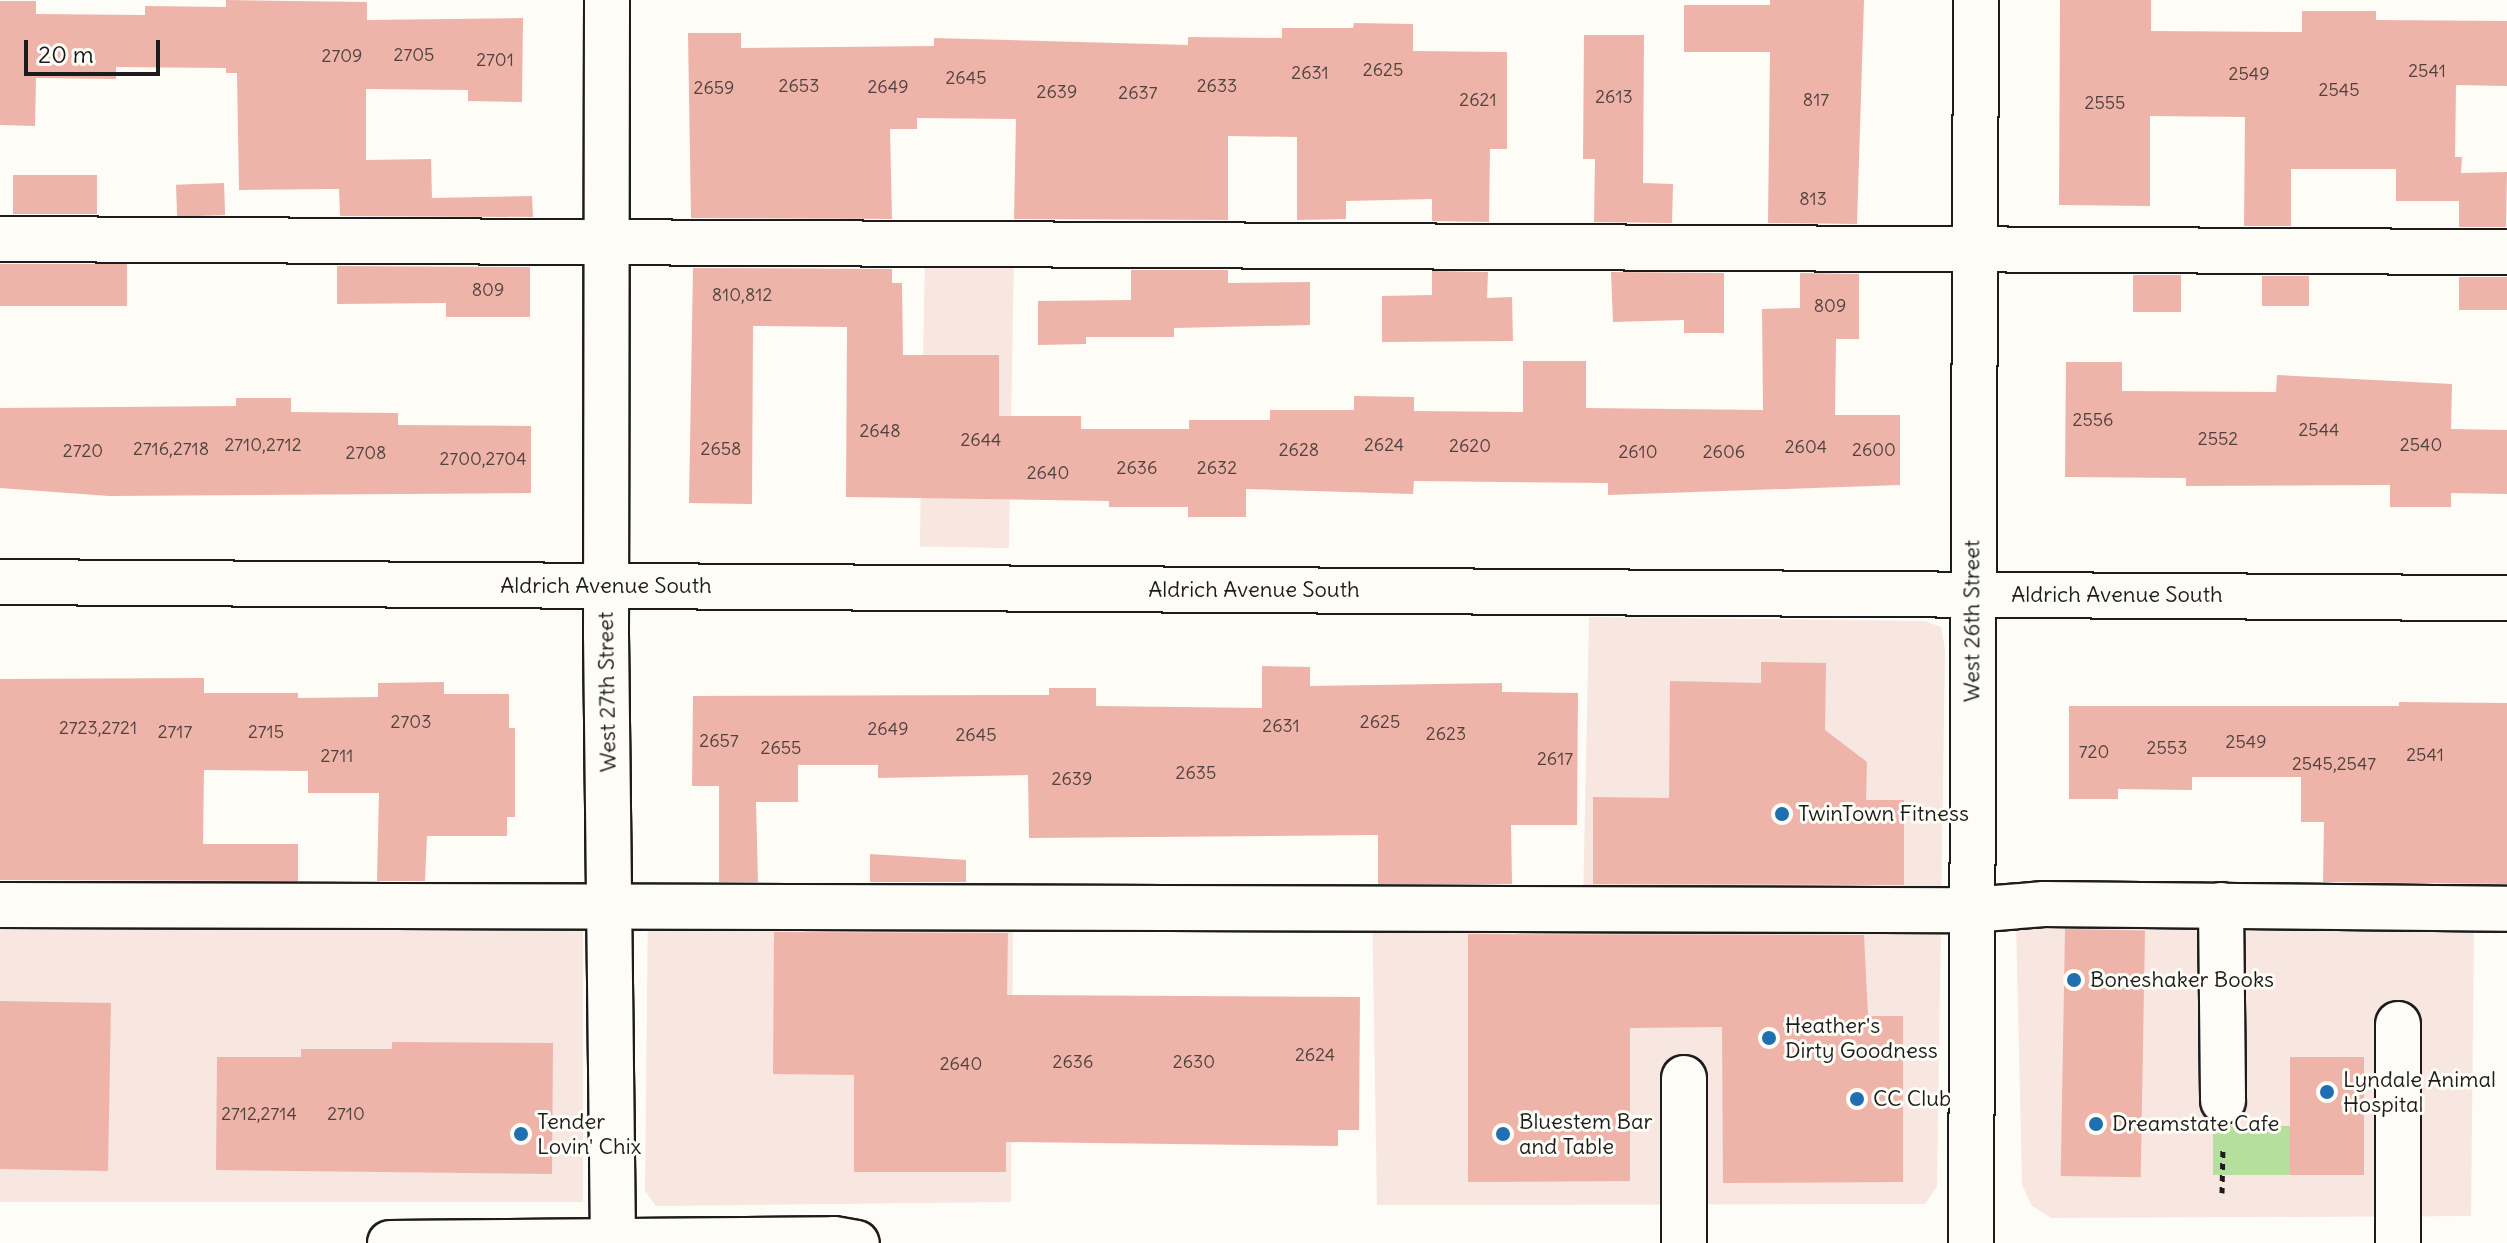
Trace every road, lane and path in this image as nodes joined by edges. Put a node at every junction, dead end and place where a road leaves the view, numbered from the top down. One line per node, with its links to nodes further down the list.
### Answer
1 (607, 0): 4 (street, West 27th Street)
2 (1976, 0): 5 (street, West 26th Street)
3 (0, 239): 4 (street)
4 (606, 239): 5 (street); 8 (street, West 27th Street)
5 (1972, 249): 6 (street); 9 (street, West 26th Street)
6 (2507, 252)
7 (0, 582): 8 (street, Aldrich Avenue South)
8 (606, 587): 9 (street, Aldrich Avenue South); 13 (street, West 27th Street)
9 (1972, 595): 10 (street, Aldrich Avenue South); 15 (street, West 26th Street)
10 (2507, 598)
11 (0, 905): 13 (street)
12 (2221, 905): 14 (street); 15 (street); 18 (street)
13 (611, 909): 15 (street); 19 (street, West 27th Street)
14 (2507, 909)
15 (1971, 910): 23 (street, West 26th Street)
16 (2398, 1024): 24 (street)
17 (1684, 1078): 22 (street)
18 (2223, 1101)
19 (613, 1240): 20 (street); 21 (street)
20 (390, 1243)
21 (857, 1243)
22 (1684, 1243)
23 (1971, 1243)
24 (2398, 1243)

